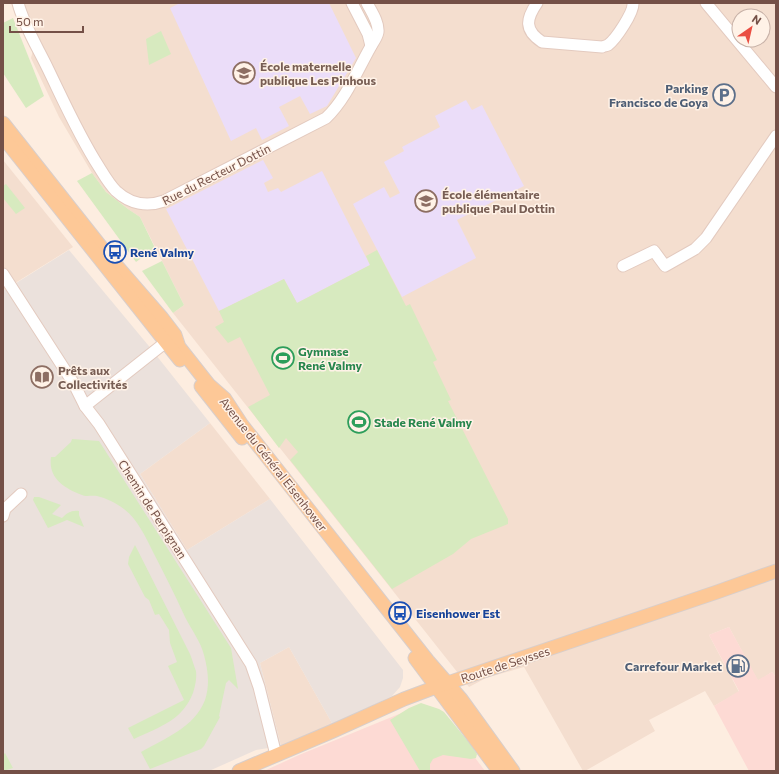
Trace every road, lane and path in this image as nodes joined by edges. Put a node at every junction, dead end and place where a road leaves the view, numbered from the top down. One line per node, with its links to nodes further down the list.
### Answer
1 (18, 3): 7 (street, Rue du Recteur Dottin)
2 (352, 3): 7 (street)
3 (367, 3): 7 (street, Rue du Recteur Dottin)
4 (537, 3): 5 (street)
5 (633, 3)
6 (706, 3): 8 (street)
7 (371, 46)
8 (776, 87)
9 (3, 123): 14 (main road, Avenue du Général Eisenhower)
10 (776, 136): 12 (street)
11 (3, 137): 14 (main road, Avenue du Général Eisenhower)
12 (623, 266)
13 (3, 274): 15 (street, Chemin de Perpignan)
14 (170, 339): 15 (street); 19 (main road, Avenue du Général Eisenhower)
15 (85, 406): 20 (street, Chemin de Perpignan)
16 (21, 494): 17 (street)
17 (3, 516)
18 (776, 571): 19 (main road, Route de Seysses)
19 (441, 685): 20 (main road, Route de Seysses); 22 (main road, Avenue du Général Eisenhower); 23 (main road, Avenue du Général Eisenhower)
20 (276, 755): 21 (main road, Route de Seysses)
21 (239, 771)
22 (498, 771)
23 (513, 771)

